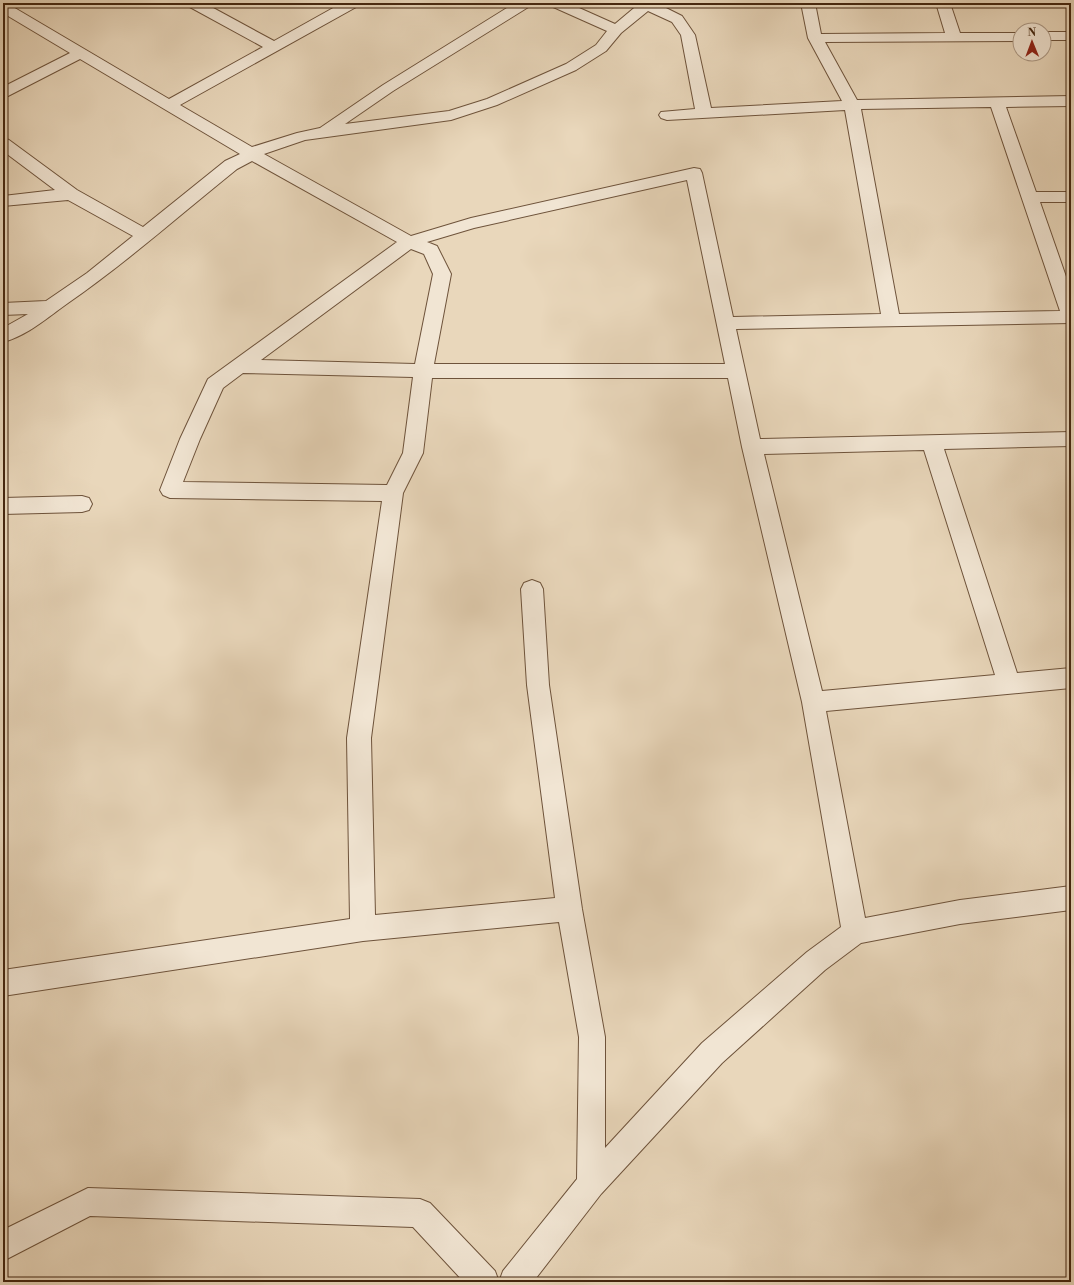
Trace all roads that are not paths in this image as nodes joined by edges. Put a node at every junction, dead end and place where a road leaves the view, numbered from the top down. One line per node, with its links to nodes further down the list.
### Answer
1 (193, 3): 15 (street)
2 (353, 3): 15 (street)
3 (525, 3): 24 (street)
4 (556, 3): 9 (street)
5 (808, 3): 14 (street)
6 (943, 3): 12 (street)
7 (648, 4): 9 (street); 22 (street)
8 (3, 7): 16 (street)
9 (616, 30): 24 (street)
10 (1052, 36): 11 (street)
11 (1071, 36)
12 (954, 37): 13 (street); 14 (street)
13 (1012, 37)
14 (815, 38): 21 (street)
15 (274, 47): 20 (street)
16 (80, 53): 17 (street); 20 (street)
17 (3, 93)
18 (1071, 100): 19 (street)
19 (997, 102): 21 (street); 28 (street)
20 (169, 105): 26 (street)
21 (852, 105): 22 (street); 36 (street)
22 (704, 113): 23 (street)
23 (667, 115)
24 (321, 132): 26 (street)
25 (3, 143): 27 (street)
26 (252, 154): 31 (street); 32 (street)
27 (71, 194): 30 (street); 31 (street)
28 (1030, 197): 29 (street); 35 (street)
29 (1071, 197)
30 (3, 201)
31 (144, 235): 33 (street)
32 (409, 242): 37 (street); 39 (street); 40 (street)
33 (51, 307): 34 (street); 38 (street)
34 (3, 309)
35 (1071, 317): 36 (street)
36 (891, 320): 37 (street)
37 (726, 323): 41 (street)
38 (3, 336)
39 (240, 366): 40 (street); 45 (street)
40 (424, 371): 41 (street); 45 (street)
41 (736, 371): 44 (street)
42 (1071, 439): 43 (street)
43 (932, 443): 44 (street); 50 (street)
44 (752, 447): 51 (street)
45 (392, 493): 54 (street)
46 (82, 504): 47 (street)
47 (3, 506)
48 (532, 589): 53 (street)
49 (1071, 678): 50 (street)
50 (1009, 683): 51 (street)
51 (813, 702): 55 (street)
52 (1071, 898): 55 (street)
53 (569, 909): 54 (street); 57 (street)
54 (363, 929): 56 (street)
55 (855, 932): 57 (street)
56 (3, 983)
57 (591, 1184): 60 (street)
58 (3, 1246): 59 (street)
59 (484, 1282)
60 (514, 1282)

